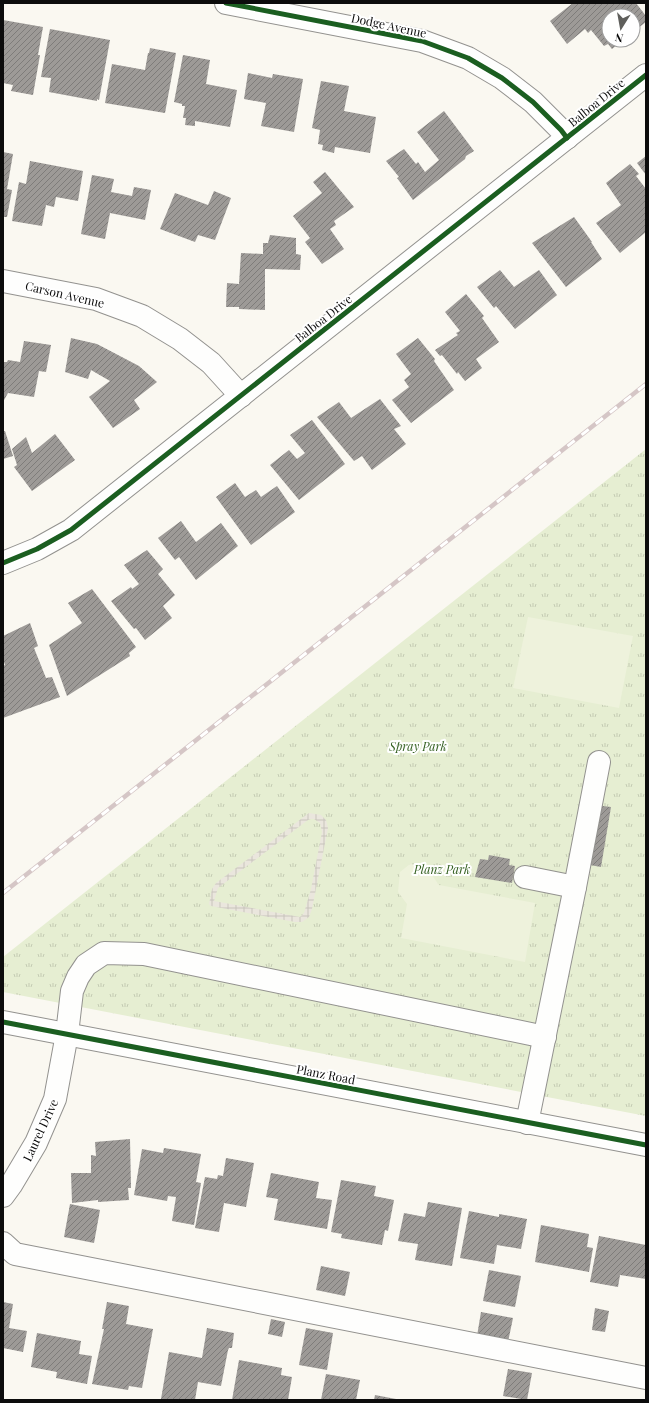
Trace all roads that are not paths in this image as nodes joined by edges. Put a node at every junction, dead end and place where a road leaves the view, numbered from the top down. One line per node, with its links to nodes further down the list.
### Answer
1 (226, 3): 3 (street, Dodge Avenue)
2 (646, 75): 3 (street, Balboa Drive)
3 (567, 138): 5 (street, Balboa Drive)
4 (3, 281): 5 (street, Carson Avenue)
5 (241, 396): 6 (street, Balboa Drive)
6 (3, 563)
7 (599, 762): 9 (street)
8 (525, 877): 9 (street)
9 (576, 887): 12 (street)
10 (3, 1022): 11 (street, Planz Road)
11 (67, 1034): 12 (street, Laurel Drive); 13 (street, Planz Road); 15 (street, Laurel Drive)
12 (545, 1037): 13 (street)
13 (527, 1123): 14 (street, Planz Road)
14 (646, 1145)
15 (3, 1196)
16 (3, 1243): 17 (street)
17 (646, 1378)

